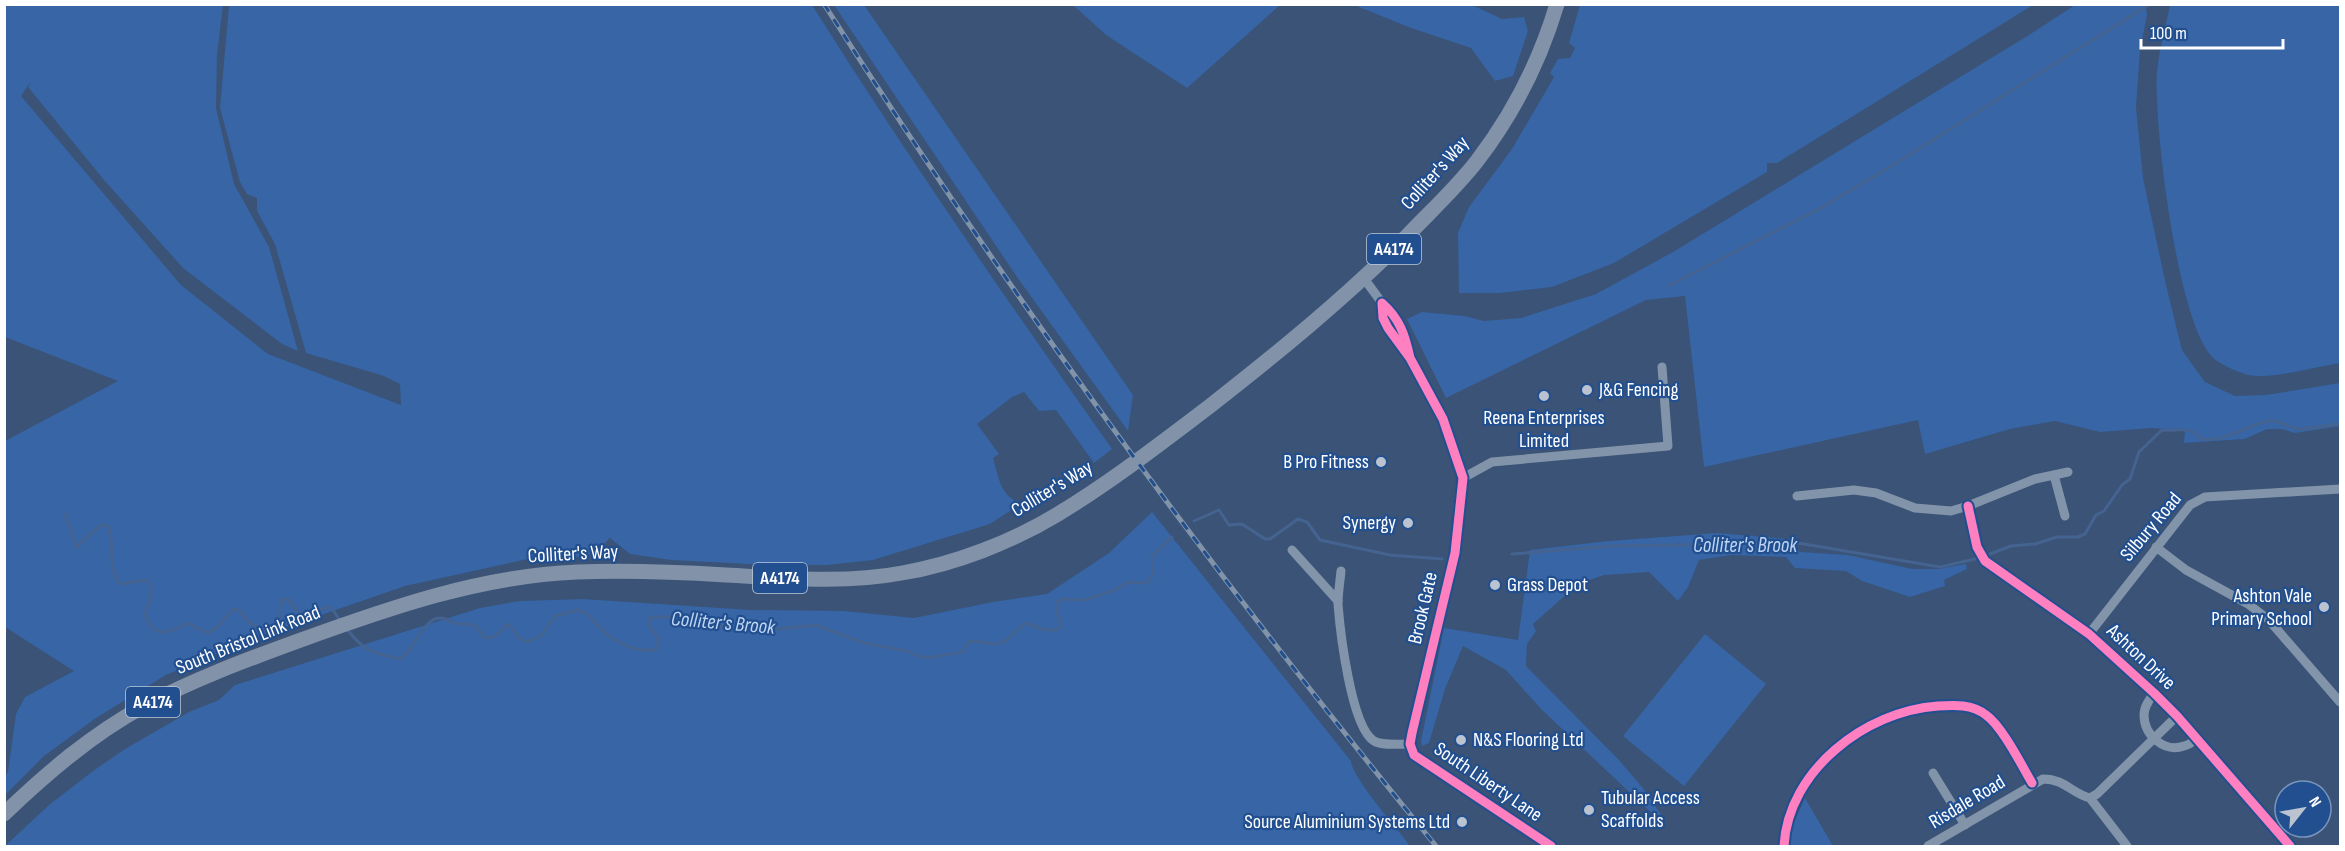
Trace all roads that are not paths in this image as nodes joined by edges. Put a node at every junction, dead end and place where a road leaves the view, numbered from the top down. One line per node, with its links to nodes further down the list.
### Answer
1 (1557, 4): 2 (highway, Colliter's Way / A4174)
2 (1363, 278): 6 (street); 15 (highway, Colliter's Way / A4174)
3 (1662, 367): 6 (street)
4 (2068, 472): 5 (street)
5 (2054, 475): 9 (street); 10 (street)
6 (1463, 478): 22 (street, Brook Gate)
7 (2340, 489): 11 (street, Silbury Road)
8 (1797, 496): 9 (street)
9 (1968, 506): 16 (street, Ashton Drive)
10 (2065, 516)
11 (2156, 547): 16 (street, Silbury Road); 18 (street)
12 (1292, 550): 14 (street)
13 (1341, 571): 14 (street)
14 (1338, 601): 22 (street)
15 (366, 616): 26 (highway, South Bristol Link Road / A4174)
16 (2089, 634): 17 (street, Ashton Drive)
17 (2154, 693): 19 (street, Ashton Drive); 20 (street)
18 (2340, 702)
19 (2177, 716): 20 (street); 21 (street, Ashton Drive)
20 (2154, 739): 21 (street); 25 (street)
21 (2197, 739): 32 (street, Ashton Drive)
22 (1410, 744): 28 (street, South Liberty Lane)
23 (1933, 773): 27 (street)
24 (2032, 783): 25 (street, Risdale Road); 27 (street, Risdale Road); 29 (street)
25 (2090, 798): 31 (street, Risdale Road)
26 (4, 814)
27 (1965, 825): 30 (street, Risdale Road)
28 (1551, 846)
29 (1784, 846)
30 (1928, 846)
31 (2127, 846)
32 (2290, 846)

